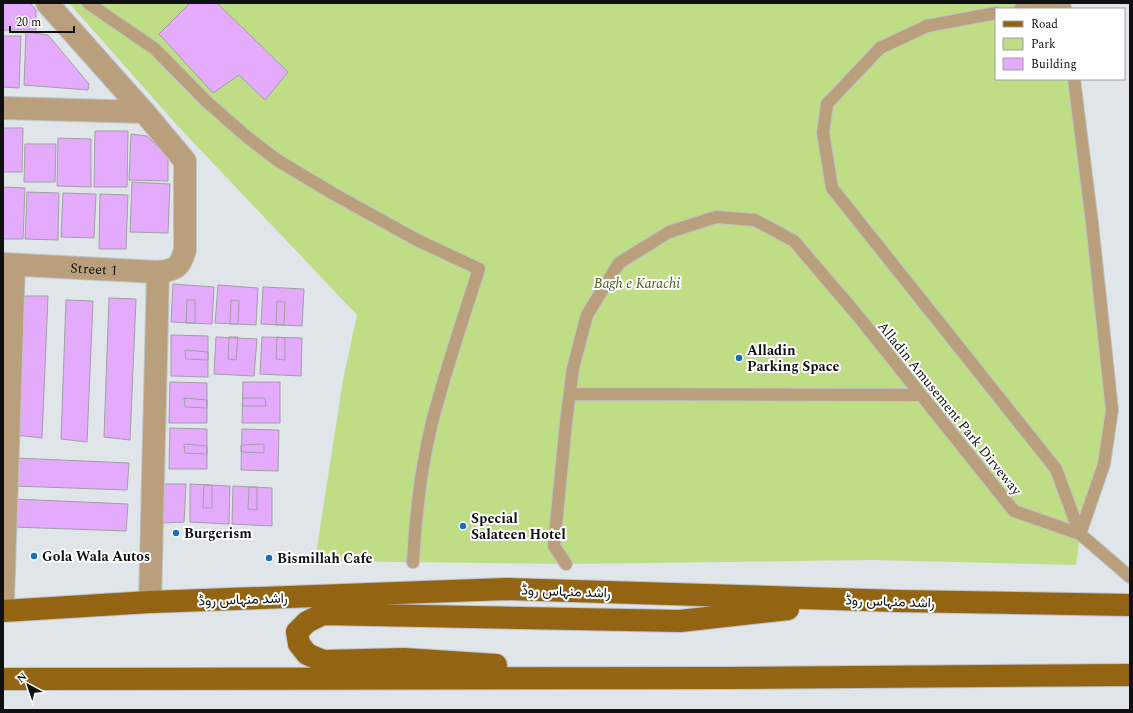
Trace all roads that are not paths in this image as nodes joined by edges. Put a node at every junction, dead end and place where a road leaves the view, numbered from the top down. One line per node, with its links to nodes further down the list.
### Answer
1 (46, 3): 8 (street)
2 (88, 3): 14 (lane)
3 (1054, 3): 4 (lane)
4 (1026, 8)
5 (995, 13): 13 (lane)
6 (1074, 80): 13 (lane)
7 (3, 108): 8 (street)
8 (144, 112): 10 (street, Street 1)
9 (9, 264): 10 (street, Street 1); 17 (street)
10 (158, 272): 19 (street)
11 (570, 394): 12 (lane); 12 (lane, Alladin Amusement Park Dirveway); 15 (lane, Alladin Amusement Park Dirveway)
12 (921, 395): 13 (lane, Alladin Amusement Park Dirveway)
13 (1080, 534): 16 (lane)
14 (413, 562)
15 (566, 564)
16 (1130, 577)
17 (3, 600)
18 (864, 600): 19 (main road, راشد منہاس روڈ); 20 (main road, راشد منہاس روڈ); 23 (main road)
19 (150, 602): 21 (main road, راشد منہاس روڈ)
20 (1130, 605)
21 (3, 611)
22 (1130, 675): 23 (main road)
23 (729, 678): 24 (main road)
24 (3, 679)

